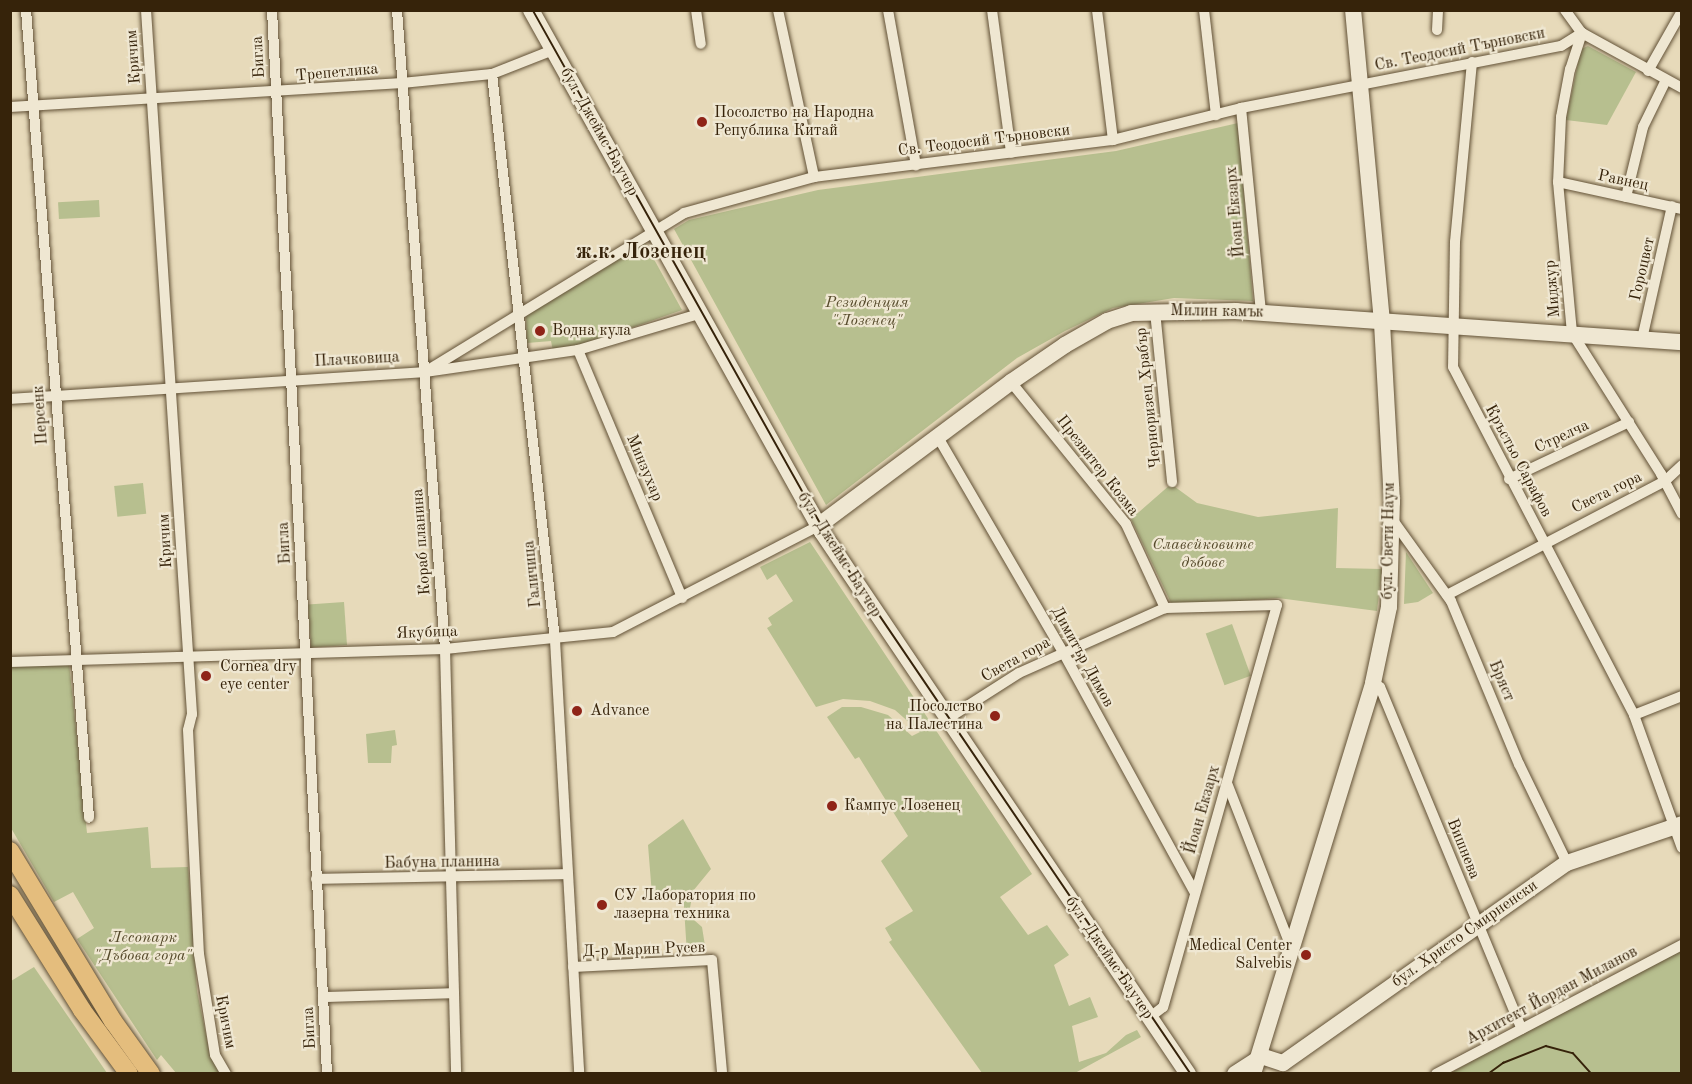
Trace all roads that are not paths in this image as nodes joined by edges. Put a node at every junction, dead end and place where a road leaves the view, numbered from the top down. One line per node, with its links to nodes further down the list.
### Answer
1 (26, 10): 29 (street, Персенк)
2 (146, 10): 28 (street, Кричим)
3 (272, 10): 27 (street, Бигла)
4 (397, 10): 24 (street, Кораб планина)
5 (531, 10): 19 (street, бул. Джеймс Баучер)
6 (696, 10): 18 (street)
7 (778, 10): 36 (street)
8 (888, 10): 35 (street)
9 (992, 10): 34 (street)
10 (1097, 10): 33 (street)
11 (1204, 10): 32 (street)
12 (1353, 10): 25 (street, бул. Свети Наум)
13 (1437, 10): 16 (street)
14 (1565, 10): 17 (street)
15 (1682, 11): 21 (street)
16 (1437, 30)
17 (1582, 33): 20 (street, Св. Теодосий Търновски); 21 (street); 37 (street, Миджур)
18 (701, 44)
19 (553, 50): 22 (street, Трепетлика); 40 (street, бул. Джеймс Баучер)
20 (1472, 62): 25 (street, Св. Теодосий Търновски); 46 (street, Кръстьо Сарафов)
21 (1648, 70): 23 (street)
22 (492, 74): 24 (street, Трепетлика); 43 (street, Галичица)
23 (1666, 80): 26 (street); 38 (street)
24 (402, 83): 27 (street, Трепетлика); 52 (street, Кораб планина)
25 (1360, 84): 31 (street, Св. Теодосий Търновски); 45 (street, бул. Свети Наум)
26 (1682, 88)
27 (276, 93): 28 (street, Трепетлика); 53 (street, Бигла)
28 (152, 99): 29 (street, Трепетлика); 55 (street, Кричим)
29 (33, 105): 30 (street, Трепетлика); 56 (street, Персенк)
30 (10, 106)
31 (1241, 108): 32 (street, Св. Теодосий Търновски); 42 (street, Йоан Екзарх)
32 (1216, 115): 33 (street, Св. Теодосий Търновски)
33 (1113, 140): 34 (street, Св. Теодосий Търновски)
34 (1011, 153): 35 (street, Св. Теодосий Търновски)
35 (916, 165): 36 (street, Св. Теодосий Търновски)
36 (814, 177): 40 (street, Св. Теодосий Търновски)
37 (1558, 182): 38 (street, Равнец); 47 (street, Миджур)
38 (1626, 196): 39 (street, Равнец)
39 (1677, 208): 48 (street, Гороцвет)
40 (654, 232): 43 (street, Св. Теодосий Търновски); 44 (street, бул. Джеймс Баучер)
41 (1155, 311): 42 (street, Милин камък); 54 (street, Милин камък); 63 (street, Черноризец Храбър)
42 (1261, 312): 45 (street, Милин камък)
43 (518, 313): 51 (street, Галичица); 52 (street, Св. Теодосий Търновски)
44 (699, 314): 50 (street, Плачковица); 66 (street, бул. Джеймс Баучер)
45 (1382, 322): 46 (street, Милин камък); 65 (street, бул. Свети Наум)
46 (1452, 327): 47 (street, Милин камък); 61 (street, Кръстьо Сарафов)
47 (1572, 333): 48 (street, Милин камък); 58 (street, Миджур)
48 (1642, 339): 49 (street, Милин камък)
49 (1682, 342)
50 (578, 350): 51 (street, Плачковица); 69 (street, Минзухар)
51 (524, 358): 52 (street, Плачковица); 72 (street, Галичица)
52 (425, 372): 53 (street, Плачковица); 73 (street, Кораб планина)
53 (292, 379): 55 (street, Плачковица); 74 (street, Бигла)
54 (1011, 382): 59 (street, Милин камък); 71 (street, Презвитер Козма)
55 (172, 386): 56 (street, Плачковица); 76 (street, Кричим)
56 (55, 396): 57 (street, Плачковица); 77 (street, Персенк)
57 (10, 399)
58 (1629, 422): 61 (street, Стрелча); 62 (street, Миджур)
59 (939, 439): 66 (street, Милин камък); 75 (street, Димитър Димов)
60 (1682, 465): 62 (street, Света гора)
61 (1509, 479): 67 (street, Кръстьо Сарафов)
62 (1665, 481): 64 (street, Миджур); 67 (street, Света гора)
63 (1172, 482)
64 (1682, 514)
65 (1392, 519): 68 (street, Бряст); 79 (street, бул. Свети Наум)
66 (818, 526): 69 (street, Якубица); 82 (street, бул. Джеймс Баучер)
67 (1544, 541): 68 (street, Света гора); 81 (street, Кръстьо Сарафов)
68 (1447, 595): 88 (street, Бряст)
69 (682, 598): 72 (street, Якубица)
70 (1277, 605): 71 (street, Света гора); 83 (street, Йоан Екзарх)
71 (1165, 608): 75 (street, Света гора)
72 (555, 640): 73 (street, Якубица); 89 (street, Галичица)
73 (445, 648): 74 (street, Якубица); 90 (street, Кораб планина)
74 (305, 652): 76 (street, Якубица); 91 (street, Бигла)
75 (1063, 652): 82 (street, Света гора); 92 (street, Димитър Димов)
76 (188, 656): 77 (street, Якубица); 103 (street, Кричим)
77 (74, 660): 78 (street, Якубица); 84 (street, Персенк)
78 (10, 662)
79 (1373, 683): 94 (street, Вишнева); 96 (street, бул. Свети Наум)
80 (1682, 696): 81 (street)
81 (1634, 715): 85 (street, Кръстьо Сарафов)
82 (947, 719): 100 (street, бул. Джеймс Баучер)
83 (1227, 783): 92 (street, Йоан Екзарх); 96 (street)
84 (89, 818)
85 (1678, 825): 86 (street, Кръстьо Сарафов); 88 (street, бул. Христо Смирненски)
86 (1682, 848)
87 (10, 851): 106 (main road)
88 (1567, 863): 94 (street, бул. Христо Смирненски)
89 (568, 874): 90 (street, Бабуна планина); 97 (street, Галичица)
90 (451, 878): 91 (street, Бабуна планина); 98 (street, Кораб планина)
91 (316, 879): 99 (street, Бигла)
92 (1195, 893): 100 (street, Йоан Екзарх)
93 (10, 895): 105 (main road)
94 (1478, 925): 101 (street, Вишнева); 102 (street, бул. Христо Смирненски)
95 (1682, 945): 101 (street, Архитект Йордан Миланов)
96 (1293, 952): 102 (street, бул. Свети Наум)
97 (573, 967): 104 (street, Д-р Марин Русев); 109 (street, Галичица)
98 (454, 993): 99 (street); 108 (street, Кораб планина)
99 (323, 997): 107 (street, Бигла)
100 (1150, 1017): 110 (street, бул. Джеймс Баучер)
101 (1522, 1029): 113 (street, Архитект Йордан Миланов)
102 (1261, 1056): 111 (street); 112 (street, бул. Свети Наум)
103 (223, 1071)
104 (722, 1072)
105 (129, 1074)
106 (151, 1074)
107 (327, 1074)
108 (456, 1074)
109 (579, 1074)
110 (1188, 1074)
111 (1235, 1074)
112 (1253, 1074)
113 (1437, 1074)

